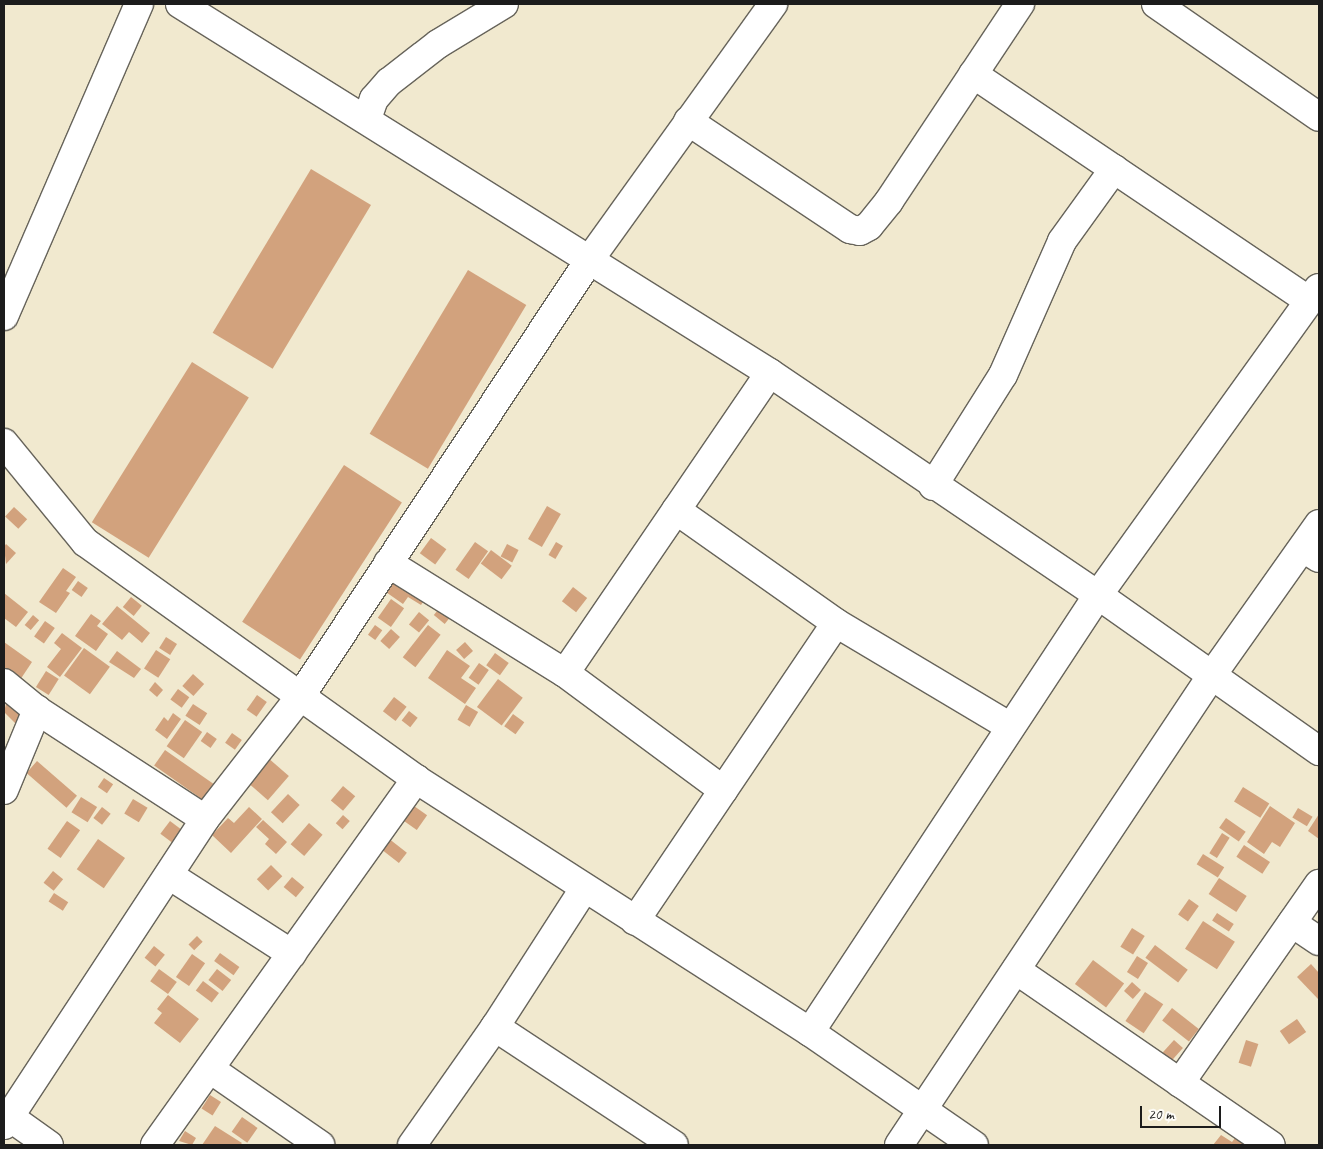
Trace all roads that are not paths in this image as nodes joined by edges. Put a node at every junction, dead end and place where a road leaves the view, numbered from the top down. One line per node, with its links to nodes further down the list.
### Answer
1 (139, 4): 14 (street)
2 (180, 4): 9 (street)
3 (504, 4): 9 (street)
4 (773, 4): 10 (street)
5 (1020, 4): 7 (street)
6 (1156, 4): 8 (street)
7 (973, 74): 10 (street); 11 (street)
8 (1319, 118)
9 (367, 119): 12 (street)
10 (688, 121): 12 (street)
11 (1114, 169): 13 (street); 17 (street)
12 (590, 258): 15 (street); 21 (street)
13 (1314, 295): 22 (street)
14 (4, 316)
15 (770, 373): 17 (street); 18 (street)
16 (4, 442): 27 (street)
17 (933, 486): 22 (street)
18 (676, 510): 23 (street); 24 (street)
19 (1319, 524): 20 (street)
20 (1311, 553): 25 (street)
21 (388, 563): 24 (street); 27 (street)
22 (1098, 595): 25 (street); 29 (street)
23 (836, 623): 29 (street); 33 (street)
24 (565, 673): 33 (street)
25 (1212, 675): 30 (street); 42 (street)
26 (4, 683): 28 (street)
27 (300, 696): 31 (street); 34 (street)
28 (37, 710): 32 (street); 34 (street)
29 (1009, 726): 44 (street)
30 (1319, 751)
31 (416, 779): 37 (street); 41 (street)
32 (4, 790)
33 (723, 790): 38 (street)
34 (205, 819): 35 (street)
35 (169, 874): 41 (street); 48 (street)
36 (1319, 884): 39 (street)
37 (584, 889): 38 (street); 43 (street)
38 (635, 921): 44 (street)
39 (1292, 923): 40 (street); 46 (street)
40 (1319, 941)
41 (292, 954): 45 (street)
42 (1016, 970): 46 (street); 47 (street)
43 (495, 1026): 49 (street); 53 (street)
44 (810, 1032): 47 (street)
45 (210, 1069): 51 (street); 52 (street)
46 (1180, 1083): 56 (street)
47 (922, 1110): 54 (street); 55 (street)
48 (6, 1119): 50 (street)
49 (661, 1142)
50 (49, 1145)
51 (155, 1145)
52 (320, 1145)
53 (412, 1145)
54 (899, 1145)
55 (974, 1145)
56 (1272, 1145)

